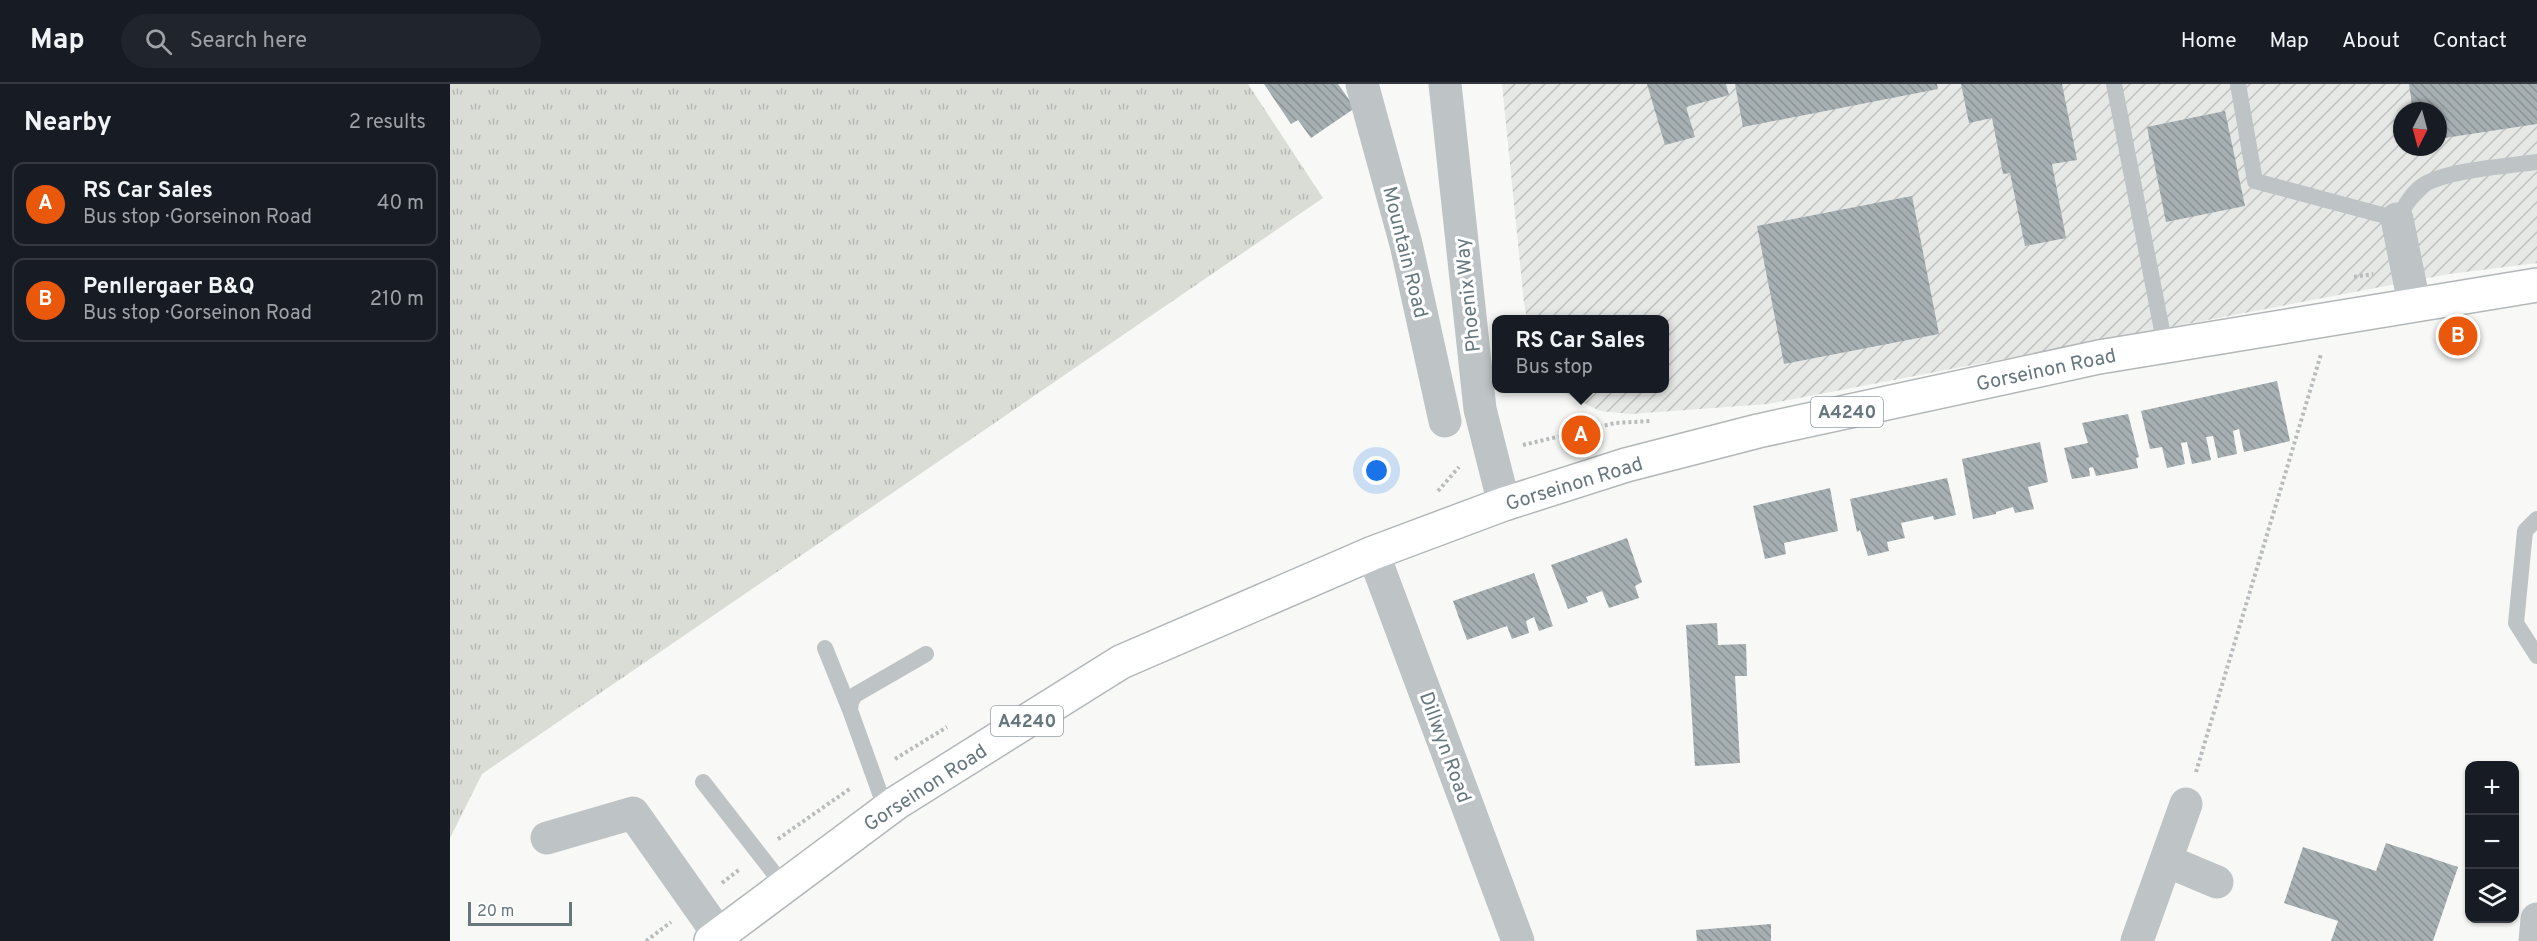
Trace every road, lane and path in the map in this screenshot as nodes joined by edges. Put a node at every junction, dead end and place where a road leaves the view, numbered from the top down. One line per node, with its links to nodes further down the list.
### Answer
1 (1362, 84): 11 (street, Mountain Road)
2 (1445, 84): 12 (street, Phoenix Way)
3 (2114, 84): 10 (lane)
4 (2238, 84): 6 (lane)
5 (2537, 162): 6 (lane)
6 (2397, 219): 8 (street)
7 (2537, 285): 8 (main road, Gorseinon Road / A4240)
8 (2414, 303): 9 (main road, Gorseinon Road / A4240)
9 (2332, 317): 10 (main road, Gorseinon Road / A4240); 20 (path)
10 (2165, 346): 12 (main road, Gorseinon Road / A4240)
11 (1445, 421)
12 (1504, 504): 14 (main road, Gorseinon Road / A4240)
13 (2537, 519): 17 (lane)
14 (1373, 553): 21 (main road, Gorseinon Road / A4240); 28 (street, Dillwyn Road)
15 (825, 648): 18 (lane)
16 (926, 654): 18 (lane)
17 (2537, 656)
18 (850, 710): 21 (lane)
19 (703, 782): 25 (lane)
20 (2186, 804): 23 (street)
21 (886, 810): 25 (main road, Gorseinon Road / A4240)
22 (547, 838): 27 (street)
23 (2168, 861): 24 (street); 29 (street)
24 (2217, 882)
25 (784, 886): 27 (main road, Gorseinon Road / A4240)
26 (2537, 919): 30 (street)
27 (715, 938)
28 (1518, 941)
29 (2137, 941)
30 (2535, 941)

